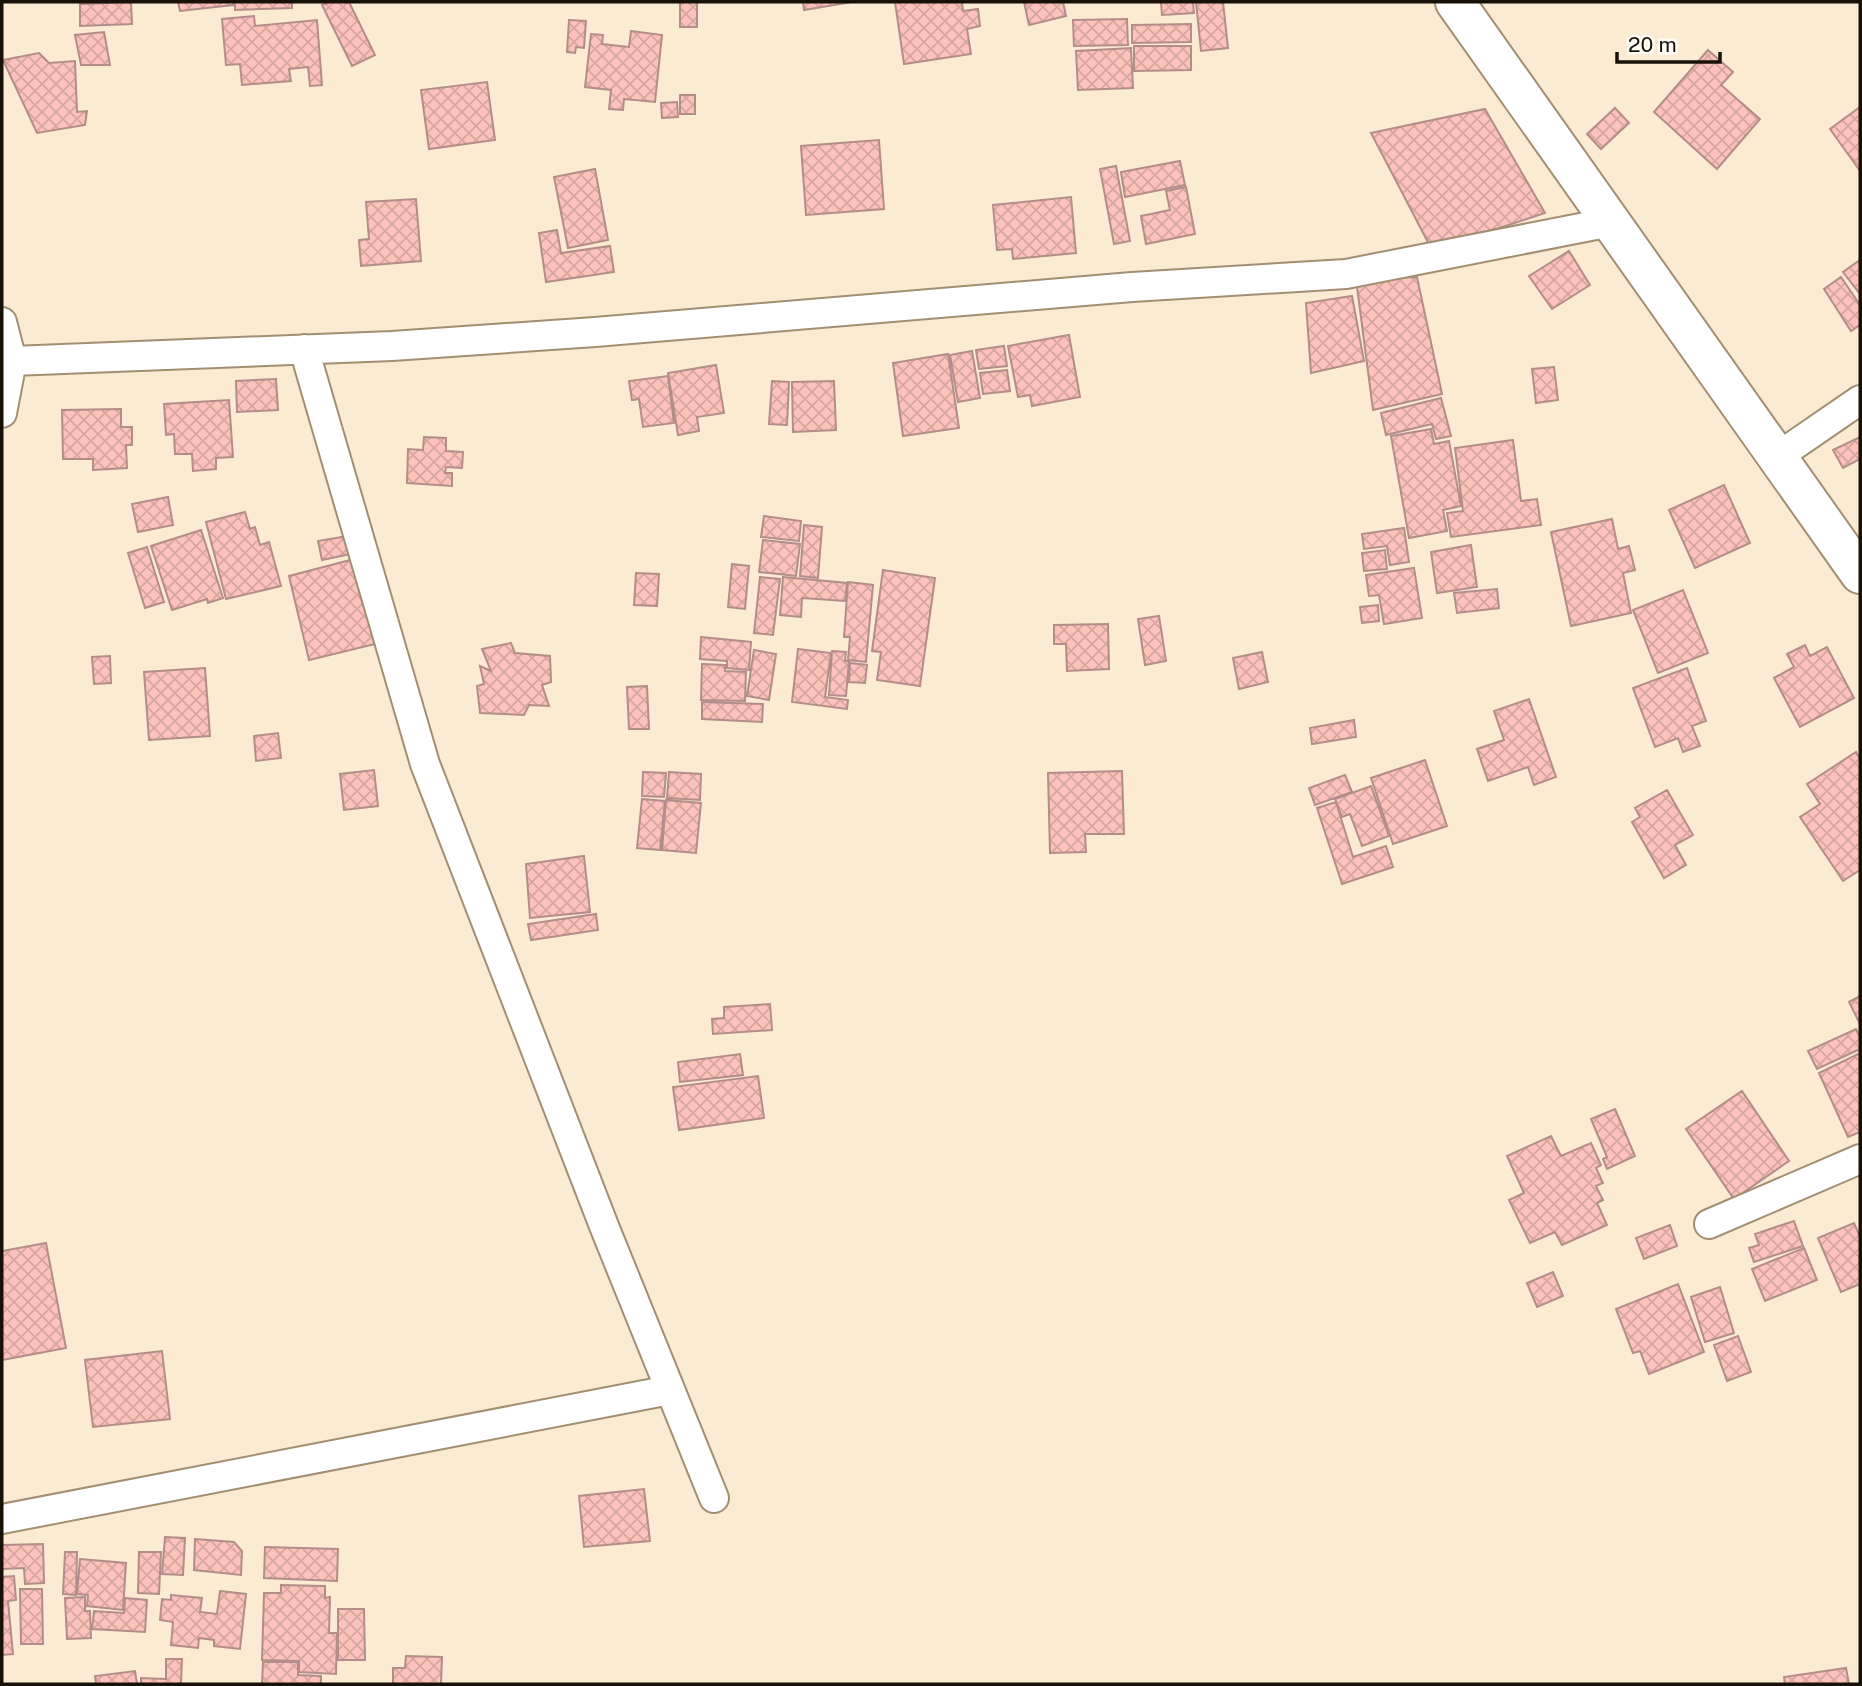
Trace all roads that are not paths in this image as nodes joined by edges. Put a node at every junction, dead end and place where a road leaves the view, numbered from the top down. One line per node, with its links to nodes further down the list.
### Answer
1 (1455, 2): 2 (street)
2 (1611, 222): 4 (street); 8 (street)
3 (2, 322): 5 (street)
4 (304, 349): 5 (street); 12 (street)
5 (12, 361): 7 (street)
6 (1860, 400): 8 (street)
7 (2, 413)
8 (1777, 457): 9 (street)
9 (1860, 574)
10 (1860, 1159): 11 (street)
11 (1709, 1224)
12 (670, 1390): 13 (street); 14 (street)
13 (713, 1498)
14 (2, 1519)

